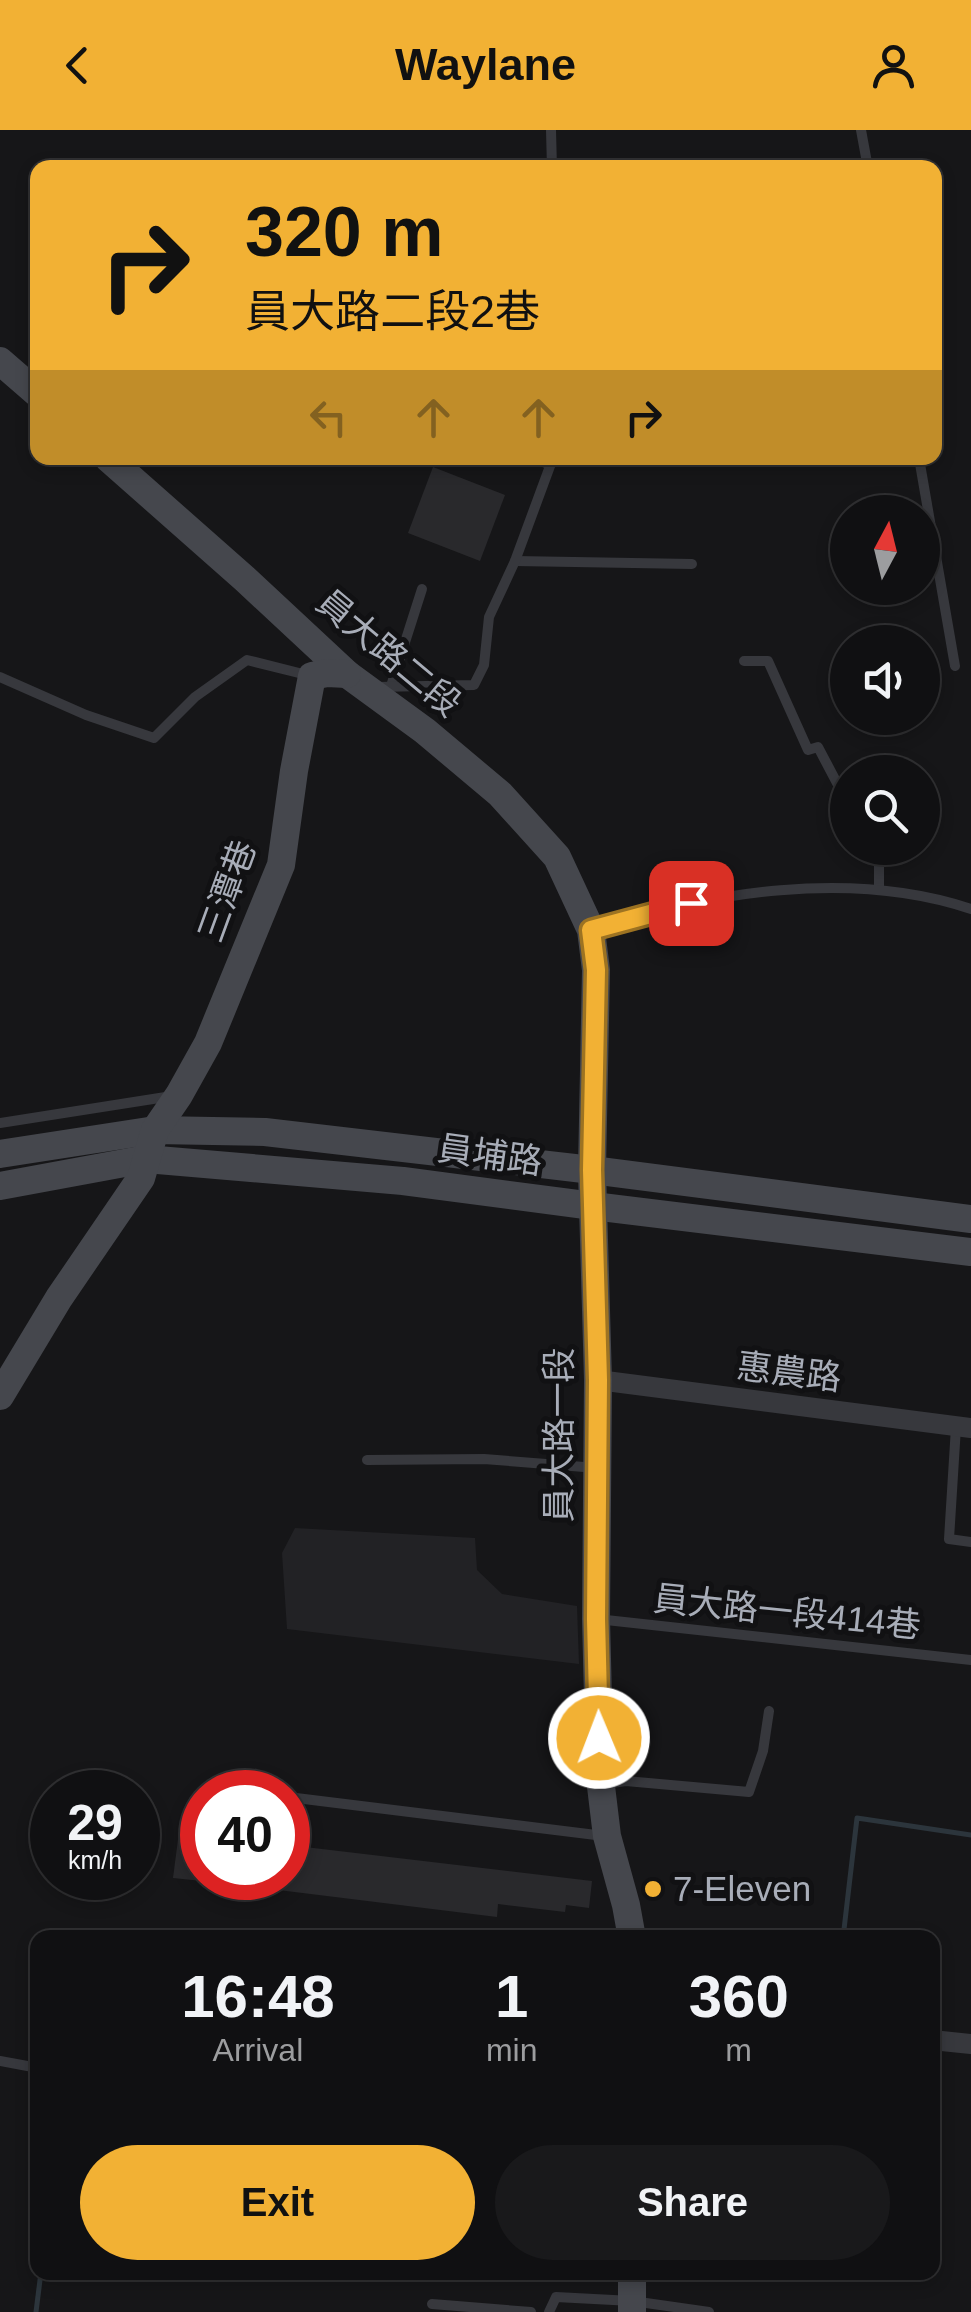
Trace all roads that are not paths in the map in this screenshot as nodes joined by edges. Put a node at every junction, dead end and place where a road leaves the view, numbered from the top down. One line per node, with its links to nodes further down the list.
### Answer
1 (551, 130): 3 (lane)
2 (862, 130): 4 (lane)
3 (552, 160)
4 (867, 160)
5 (0, 361): 6 (street)
6 (30, 387)
7 (116, 465): 17 (street, 員大路二段)
8 (550, 465): 10 (lane)
9 (921, 465): 14 (lane)
10 (514, 561): 11 (lane); 17 (lane)
11 (692, 564)
12 (422, 589): 17 (lane)
13 (744, 661): 18 (lane)
14 (955, 666)
15 (312, 676): 16 (lane); 17 (street); 23 (street, 三潭巷)
16 (0, 677)
17 (368, 682): 22 (street, 員大路二段)
18 (830, 770)
19 (879, 865): 20 (lane)
20 (879, 890): 21 (lane); 22 (lane)
21 (971, 909)
22 (591, 930): 28 (street, 員大路一段)
23 (179, 1095): 24 (lane); 25 (street, 三潭巷)
24 (0, 1123)
25 (155, 1130): 26 (street, 員埔路); 27 (street, 三潭巷); 28 (street, 員埔路)
26 (0, 1154)
27 (146, 1159): 29 (street, 員埔路); 30 (street, 員埔路); 34 (street, 三潭巷)
28 (592, 1170): 30 (street, 員大路一段); 31 (street, 員埔路)
29 (0, 1186)
30 (593, 1206): 32 (street, 員埔路); 33 (street, 員大路一段)
31 (971, 1220)
32 (971, 1252)
33 (598, 1380): 35 (street, 惠農路); 37 (street, 員大路一段)
34 (0, 1396)
35 (963, 1427): 38 (lane)
36 (367, 1460): 37 (lane)
37 (598, 1468): 39 (street, 員大路一段)
38 (971, 1542)
39 (596, 1619): 40 (lane, 員大路一段414巷); 42 (street, 員大路一段)
40 (971, 1660)
41 (769, 1712): 42 (lane)
42 (600, 1784): 44 (street, 員大路一段)
43 (310, 1800): 44 (lane)
44 (607, 1836): 45 (street, 員大路一段)
45 (630, 1930)
46 (940, 2041): 47 (street)
47 (971, 2044)
48 (0, 2062): 49 (lane)
49 (30, 2067)
50 (632, 2280): 52 (street)
51 (432, 2304): 53 (lane)
52 (632, 2306): 54 (lane); 55 (lane)
53 (532, 2312)
54 (549, 2312)
55 (709, 2312)

